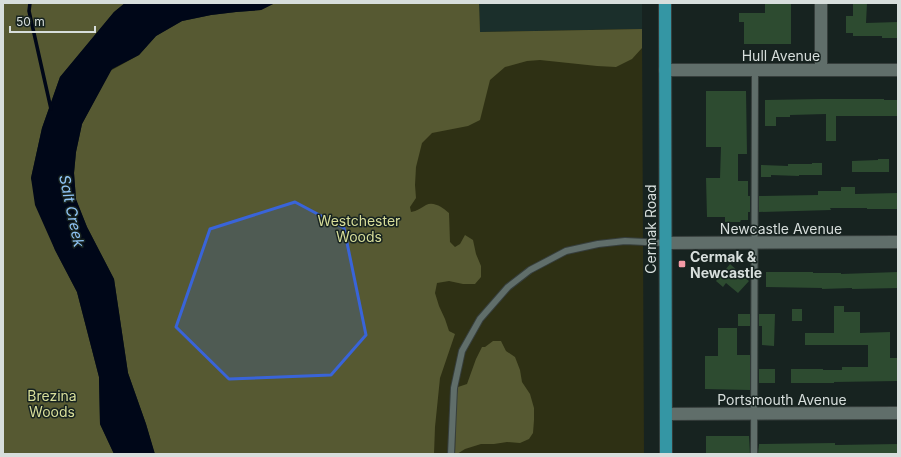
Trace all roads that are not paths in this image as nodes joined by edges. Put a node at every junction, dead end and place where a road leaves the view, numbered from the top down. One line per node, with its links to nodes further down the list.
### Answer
1 (665, 3): 3 (main road, Cermak Road)
2 (821, 3): 5 (street)
3 (665, 70): 4 (street, Hull Avenue); 8 (main road, Cermak Road)
4 (755, 70): 5 (street, Hull Avenue); 9 (lane)
5 (821, 70): 6 (street, Hull Avenue)
6 (898, 70)
7 (898, 242): 9 (street, Newcastle Avenue)
8 (665, 243): 9 (street, Newcastle Avenue); 10 (main road, Cermak Road); 13 (lane)
9 (755, 243): 11 (lane)
10 (666, 414): 11 (street, Portsmouth Avenue); 14 (main road, Cermak Road)
11 (754, 414): 12 (street, Portsmouth Avenue); 15 (lane)
12 (898, 414)
13 (451, 454)
14 (666, 454)
15 (754, 454)

